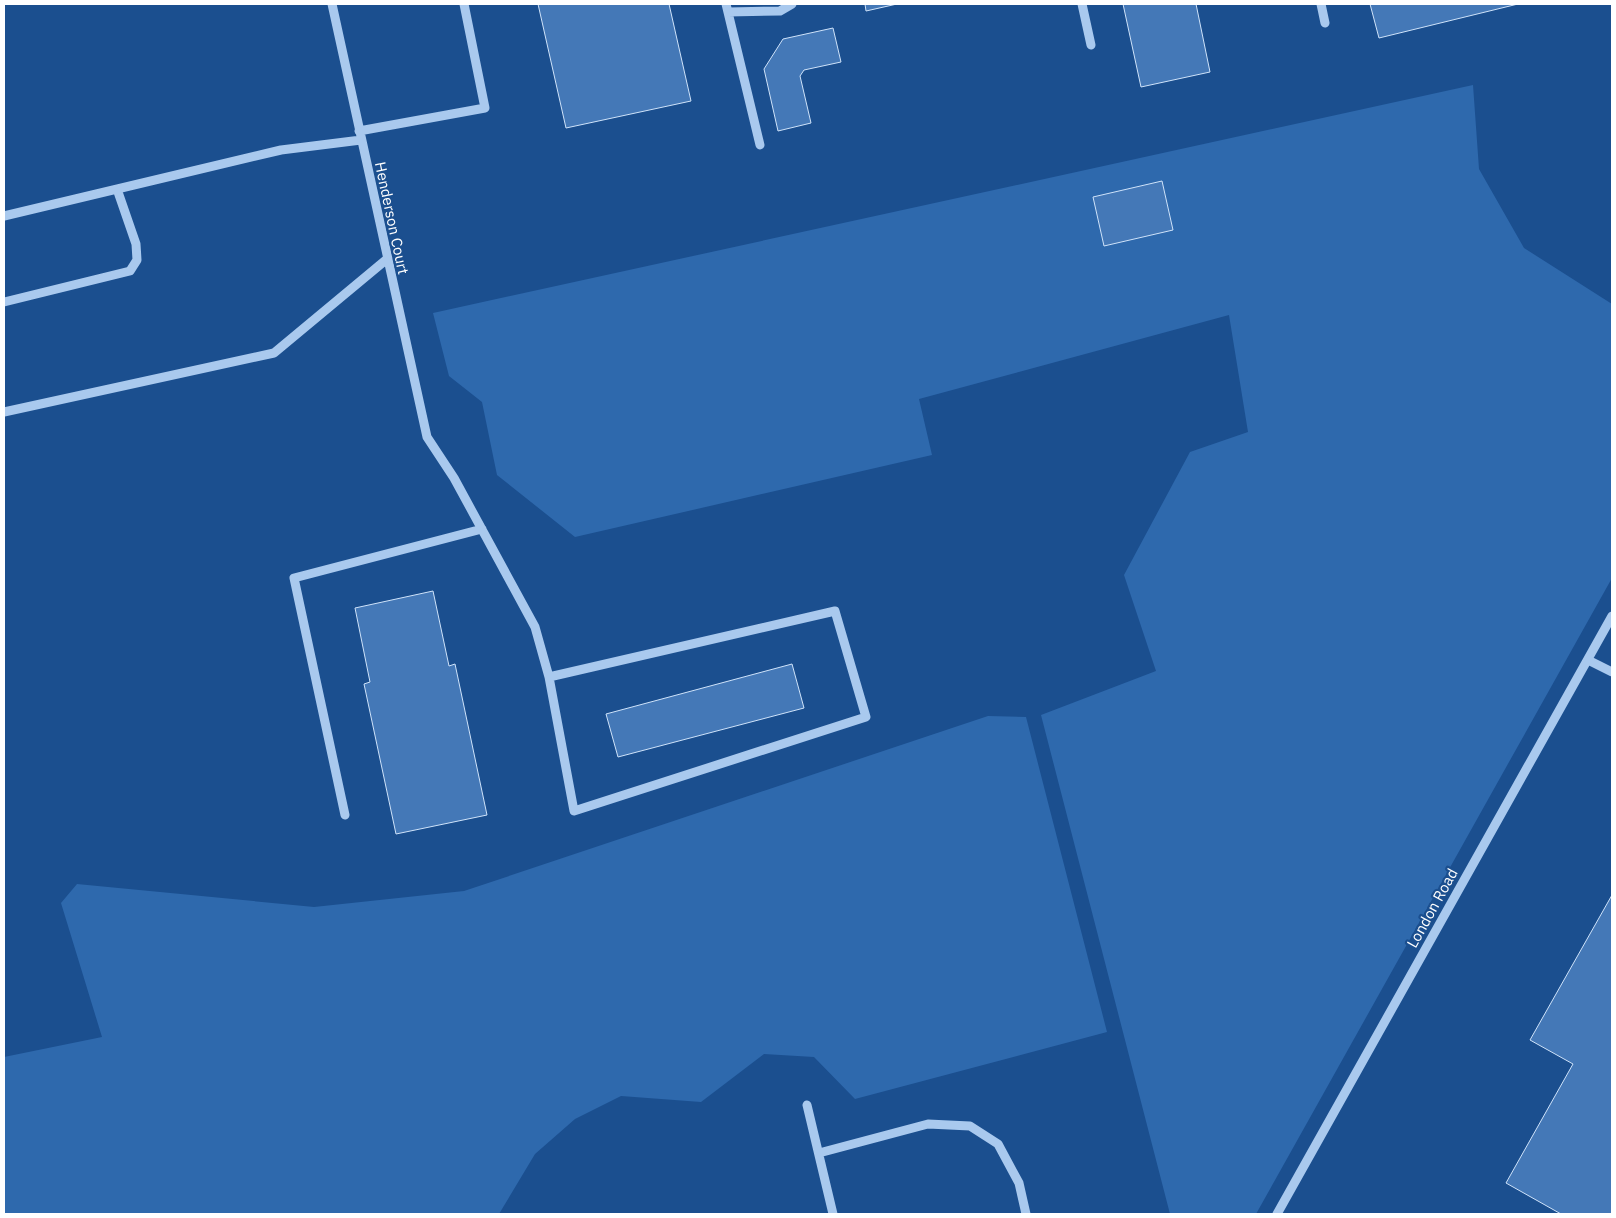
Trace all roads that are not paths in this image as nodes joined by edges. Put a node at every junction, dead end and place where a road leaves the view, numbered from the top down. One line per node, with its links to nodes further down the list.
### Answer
1 (332, 4): 9 (street, Henderson Court)
2 (464, 4): 9 (street)
3 (792, 4): 6 (street)
4 (1082, 4): 8 (street)
5 (1321, 4): 7 (street)
6 (727, 8): 10 (street)
7 (1325, 23)
8 (1091, 45)
9 (360, 136): 11 (street); 13 (street, Henderson Court)
10 (760, 145)
11 (117, 189): 12 (street); 14 (street)
12 (4, 216)
13 (387, 259): 15 (street); 16 (street, Henderson Court)
14 (4, 302)
15 (4, 412)
16 (482, 529): 20 (street); 21 (street)
17 (1612, 616): 18 (street, London Road)
18 (1588, 660): 19 (street); 26 (street, London Road)
19 (1612, 672)
20 (549, 677): 20 (street)
21 (345, 815)
22 (807, 1105): 23 (street)
23 (818, 1153): 24 (street); 25 (street)
24 (833, 1214)
25 (1026, 1214)
26 (1277, 1214)

